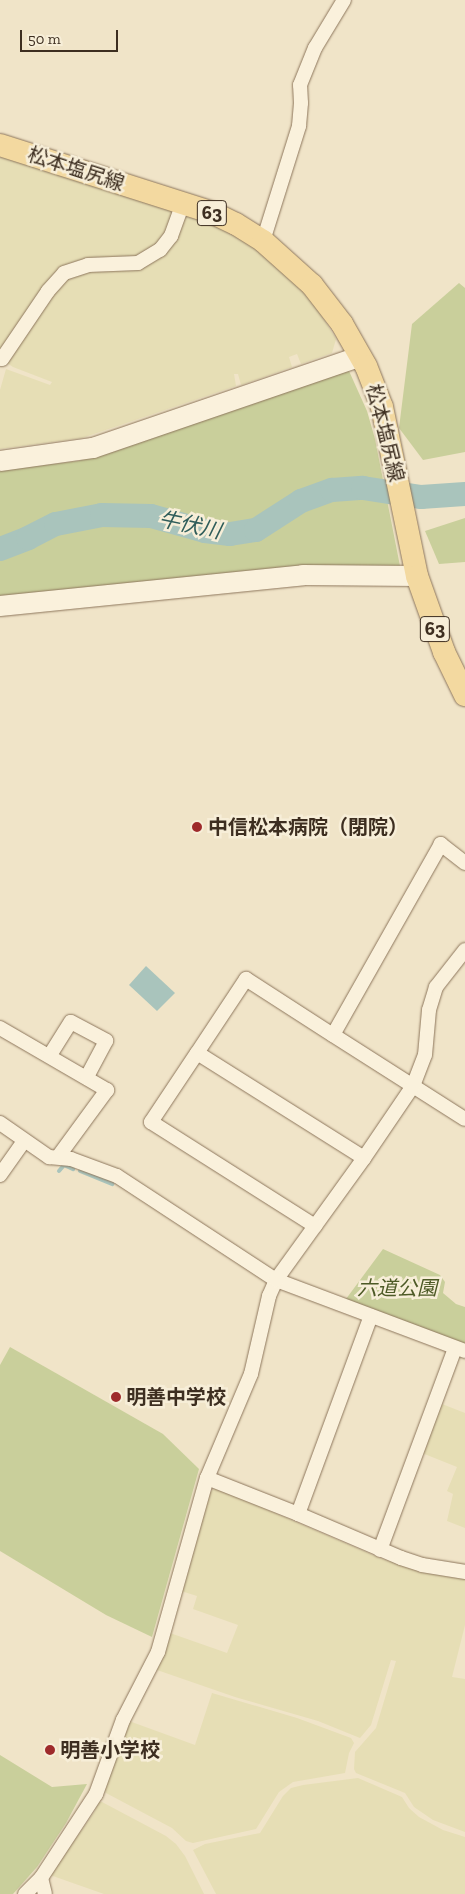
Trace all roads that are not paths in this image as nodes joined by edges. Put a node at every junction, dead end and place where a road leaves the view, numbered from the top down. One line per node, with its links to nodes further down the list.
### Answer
1 (344, 0): 4 (street)
2 (0, 145): 3 (main road, 松本塩尻線 / 63)
3 (183, 203): 4 (main road, 松本塩尻線 / 63); 5 (street)
4 (262, 241): 6 (main road, 松本塩尻線 / 63)
5 (0, 358)
6 (363, 361): 7 (street); 8 (main road, 松本塩尻線 / 63)
7 (0, 461)
8 (416, 568): 9 (street); 10 (main road, 松本塩尻線 / 63)
9 (0, 606)
10 (465, 695)
11 (465, 863): 14 (street)
12 (465, 950): 18 (street)
13 (0, 1028): 16 (street)
14 (333, 1035): 15 (street); 18 (street)
15 (198, 1052): 23 (street); 25 (street)
16 (50, 1056): 17 (street); 17 (street)
17 (87, 1076): 22 (street)
18 (413, 1086): 19 (street); 23 (street)
19 (463, 1115)
20 (0, 1124): 21 (street)
21 (24, 1141): 22 (street); 24 (street)
22 (58, 1157): 26 (street)
23 (364, 1158): 25 (street)
24 (0, 1175)
25 (315, 1226): 26 (street)
26 (276, 1280): 27 (street); 29 (street)
27 (371, 1316): 28 (street); 30 (street)
28 (460, 1349): 31 (street)
29 (207, 1478): 30 (street); 33 (street)
30 (298, 1514): 31 (street)
31 (380, 1550): 32 (street)
32 (465, 1572)
33 (41, 1878): 34 (street); 35 (street)
34 (25, 1894)
35 (44, 1894)

